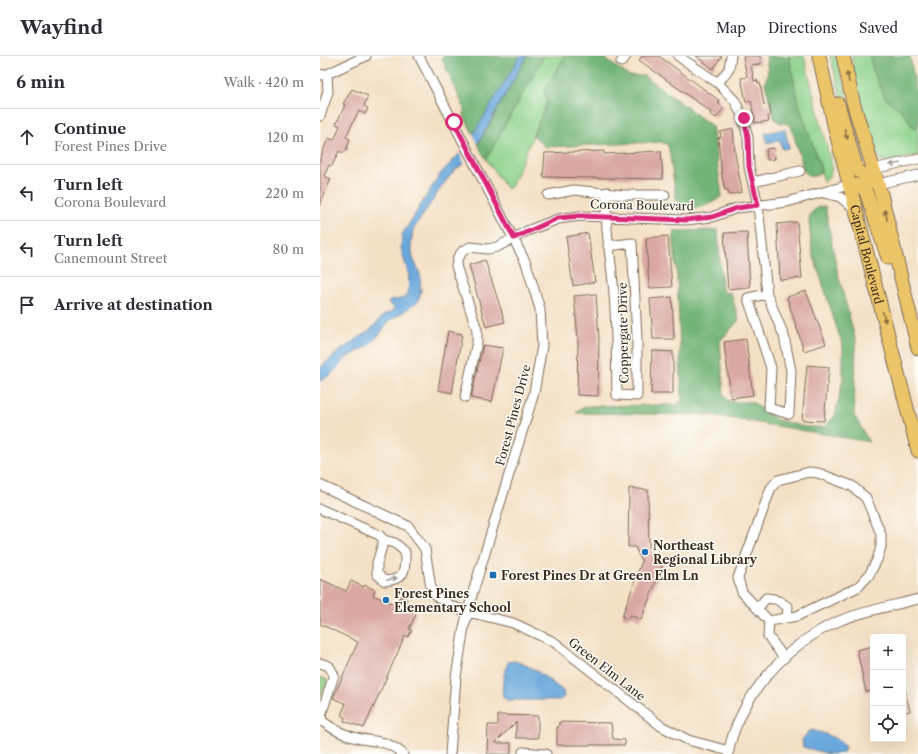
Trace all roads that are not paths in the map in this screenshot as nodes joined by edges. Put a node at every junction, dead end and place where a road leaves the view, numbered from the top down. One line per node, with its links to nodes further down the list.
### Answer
1 (366, 56): 8 (street)
2 (419, 56): 25 (street, Forest Pines Drive)
3 (678, 56): 9 (street)
4 (731, 56): 9 (street)
5 (819, 56): 17 (highway, Capital Boulevard)
6 (825, 56): 16 (highway, one-way to 16)
7 (843, 56): 12 (highway, one-way to 7)
8 (324, 75): 10 (street)
9 (718, 82): 15 (street)
10 (320, 116)
11 (918, 159): 12 (street, one-way to 12)
12 (873, 169): 16 (highway)
13 (800, 172): 15 (street)
14 (918, 175): 16 (street)
15 (753, 182): 22 (street)
16 (878, 184): 28 (highway, one-way to 16)
17 (849, 185): 19 (street, Corona Boulevard); 23 (highway, Capital Boulevard); 28 (highway)
18 (607, 192): 20 (street); 21 (street); 24 (street, Coppergate Drive)
19 (819, 193): 22 (street, Corona Boulevard); 23 (street, Corona Boulevard)
20 (548, 195)
21 (665, 195)
22 (758, 205): 24 (street, Corona Boulevard); 27 (street)
23 (856, 210): 30 (highway, Capital Boulevard, one-way to 30)
24 (605, 218): 25 (street, Corona Boulevard); 26 (street, Coppergate Drive)
25 (514, 238): 29 (street, Corona Boulevard); 36 (street, Forest Pines Drive)
26 (608, 246): 26 (street, Coppergate Drive)
27 (767, 294): 27 (street)
28 (917, 342)
29 (465, 398)
30 (918, 451)
31 (320, 485): 36 (street, Green Elm Lane)
32 (320, 509): 33 (street)
33 (384, 540): 33 (street, one-way to 33)
34 (918, 598): 39 (street)
35 (758, 608): 37 (street); 37 (street); 38 (street)
36 (468, 612): 42 (street, Green Elm Lane); 44 (street, Forest Pines Drive)
37 (787, 617): 38 (street)
38 (769, 621): 39 (street)
39 (784, 658): 42 (street)
40 (320, 663): 41 (street)
41 (321, 721): 43 (street)
42 (729, 752)
43 (403, 754)
44 (450, 754)
45 (523, 754): 46 (street)
46 (546, 754)

